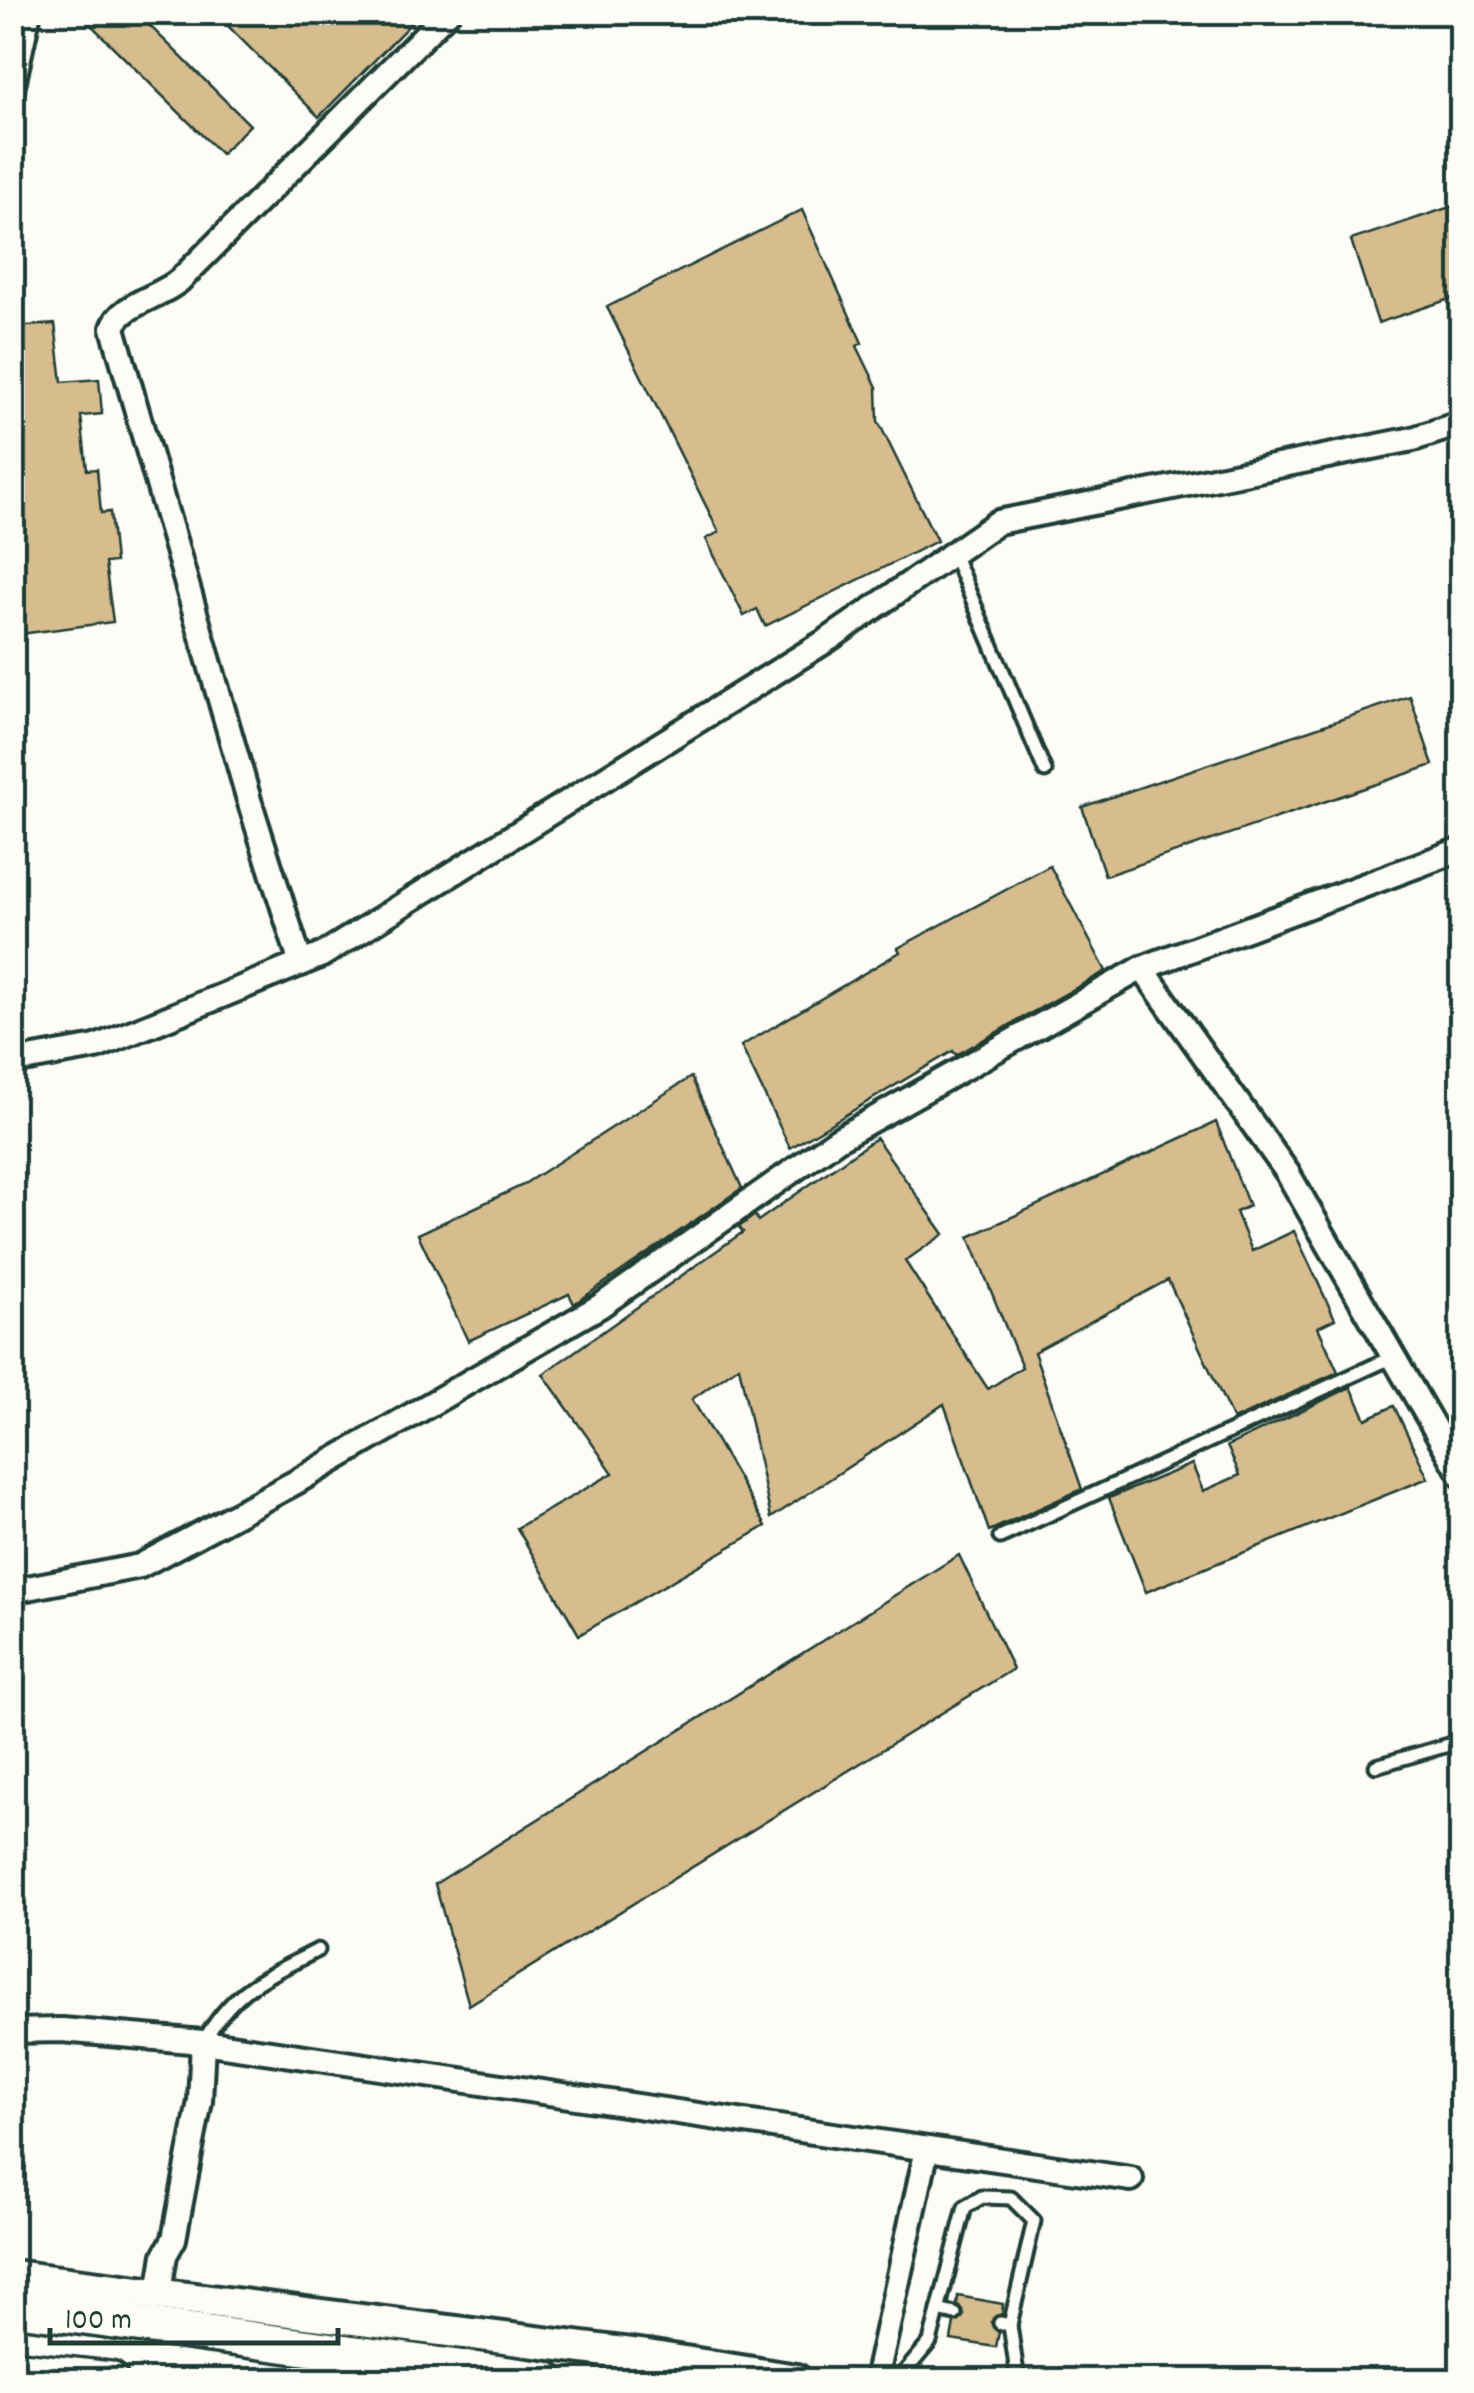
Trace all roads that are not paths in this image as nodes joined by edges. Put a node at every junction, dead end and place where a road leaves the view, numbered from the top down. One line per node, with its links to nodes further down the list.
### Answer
1 (29, 12): 3 (street)
2 (448, 12): 8 (street)
3 (12, 89)
4 (1462, 423): 5 (street)
5 (954, 556): 6 (lane); 8 (street)
6 (1045, 771)
7 (1462, 850): 9 (street)
8 (301, 964): 10 (street)
9 (1142, 968): 11 (street); 14 (street)
10 (12, 1062)
11 (1395, 1356): 12 (street); 13 (lane)
12 (1462, 1476)
13 (1000, 1537)
14 (12, 1591)
15 (1462, 1741): 16 (lane)
16 (1376, 1766)
17 (318, 1950): 19 (lane)
18 (12, 2031): 19 (street)
19 (201, 2052): 20 (street); 23 (street)
20 (927, 2148): 21 (street); 31 (street)
21 (1130, 2178)
22 (12, 2276): 23 (street)
23 (159, 2292): 30 (street)
24 (12, 2307): 29 (main road)
25 (938, 2310): 26 (lane); 32 (lane); 33 (lane)
26 (955, 2314)
27 (12, 2369): 28 (main road)
28 (110, 2380)
29 (546, 2380)
30 (796, 2380)
31 (876, 2380)
32 (898, 2380)
33 (1018, 2380)

